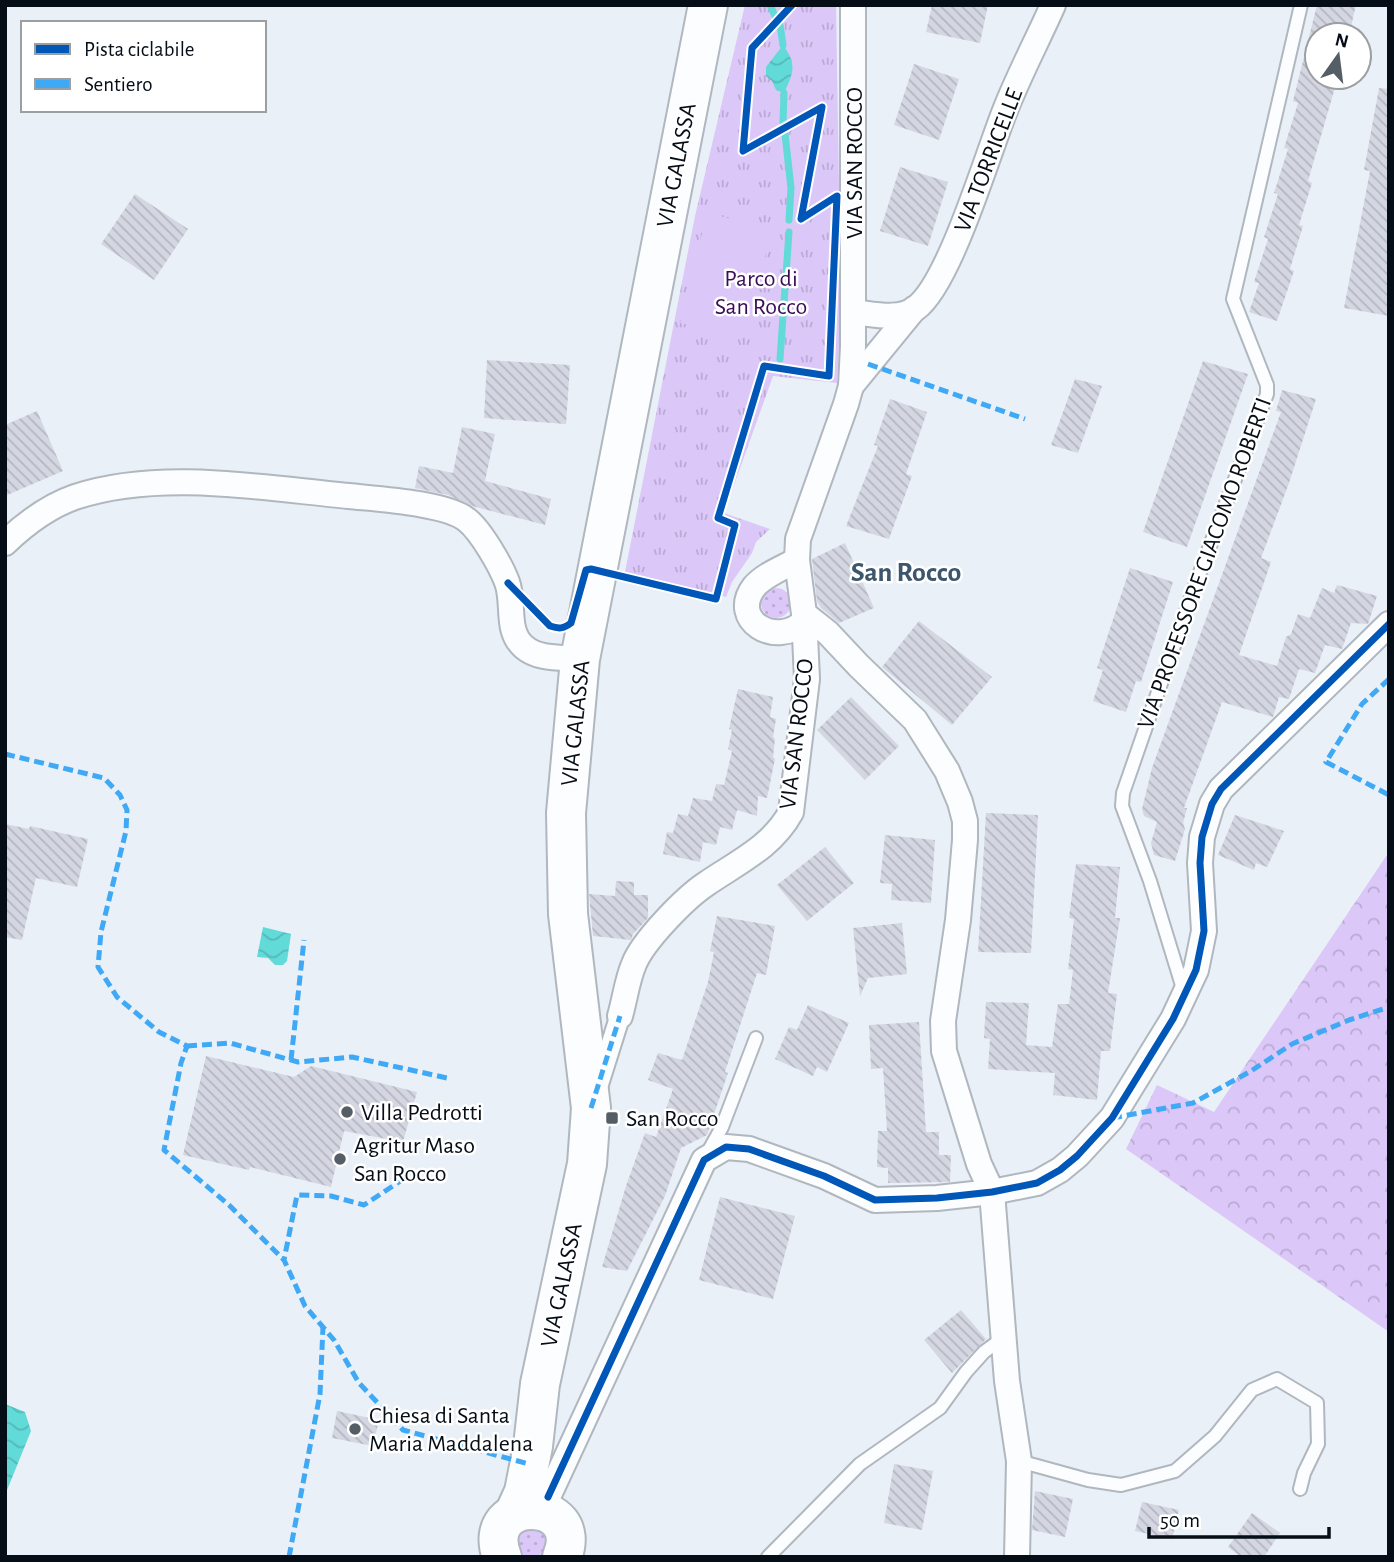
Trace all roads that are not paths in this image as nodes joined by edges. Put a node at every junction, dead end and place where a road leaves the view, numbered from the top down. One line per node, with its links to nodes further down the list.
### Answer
1 (708, 5): 12 (main road, VIA GALASSA)
2 (1053, 5): 5 (street, VIA TORRICELLE)
3 (1301, 5): 13 (lane, VIA PROFESSORE GIACOMO ROBERTI)
4 (853, 6): 6 (street, VIA SAN ROCCO)
5 (914, 309): 6 (street); 7 (street, VIA TORRICELLE)
6 (853, 312): 7 (street, VIA SAN ROCCO)
7 (850, 386): 9 (street, VIA SAN ROCCO)
8 (5, 543): 12 (street)
9 (797, 560): 10 (street, VIA SAN ROCCO); 10 (street, VIA SAN ROCCO)
10 (804, 617): 14 (street, VIA SAN ROCCO); 18 (street)
11 (1389, 624): 13 (street)
12 (580, 659): 16 (main road, VIA GALASSA)
13 (1185, 995): 18 (street)
14 (621, 1016): 16 (street, VIA SAN ROCCO)
15 (755, 1038): 17 (lane)
16 (591, 1108): 21 (main road, VIA GALASSA)
17 (704, 1160): 18 (street); 20 (street)
18 (992, 1192): 19 (street)
19 (1003, 1338): 22 (street); 27 (lane)
20 (577, 1433): 21 (street); 25 (street)
21 (533, 1442): 24 (main road, VIA GALASSA); 25 (main road, VIA GALASSA)
22 (1019, 1461): 23 (lane); 28 (street)
23 (1300, 1489)
24 (514, 1514): 25 (main road); 26 (main road, VIA GALASSA)
25 (557, 1526)
26 (502, 1557)
27 (768, 1557)
28 (1017, 1557)

